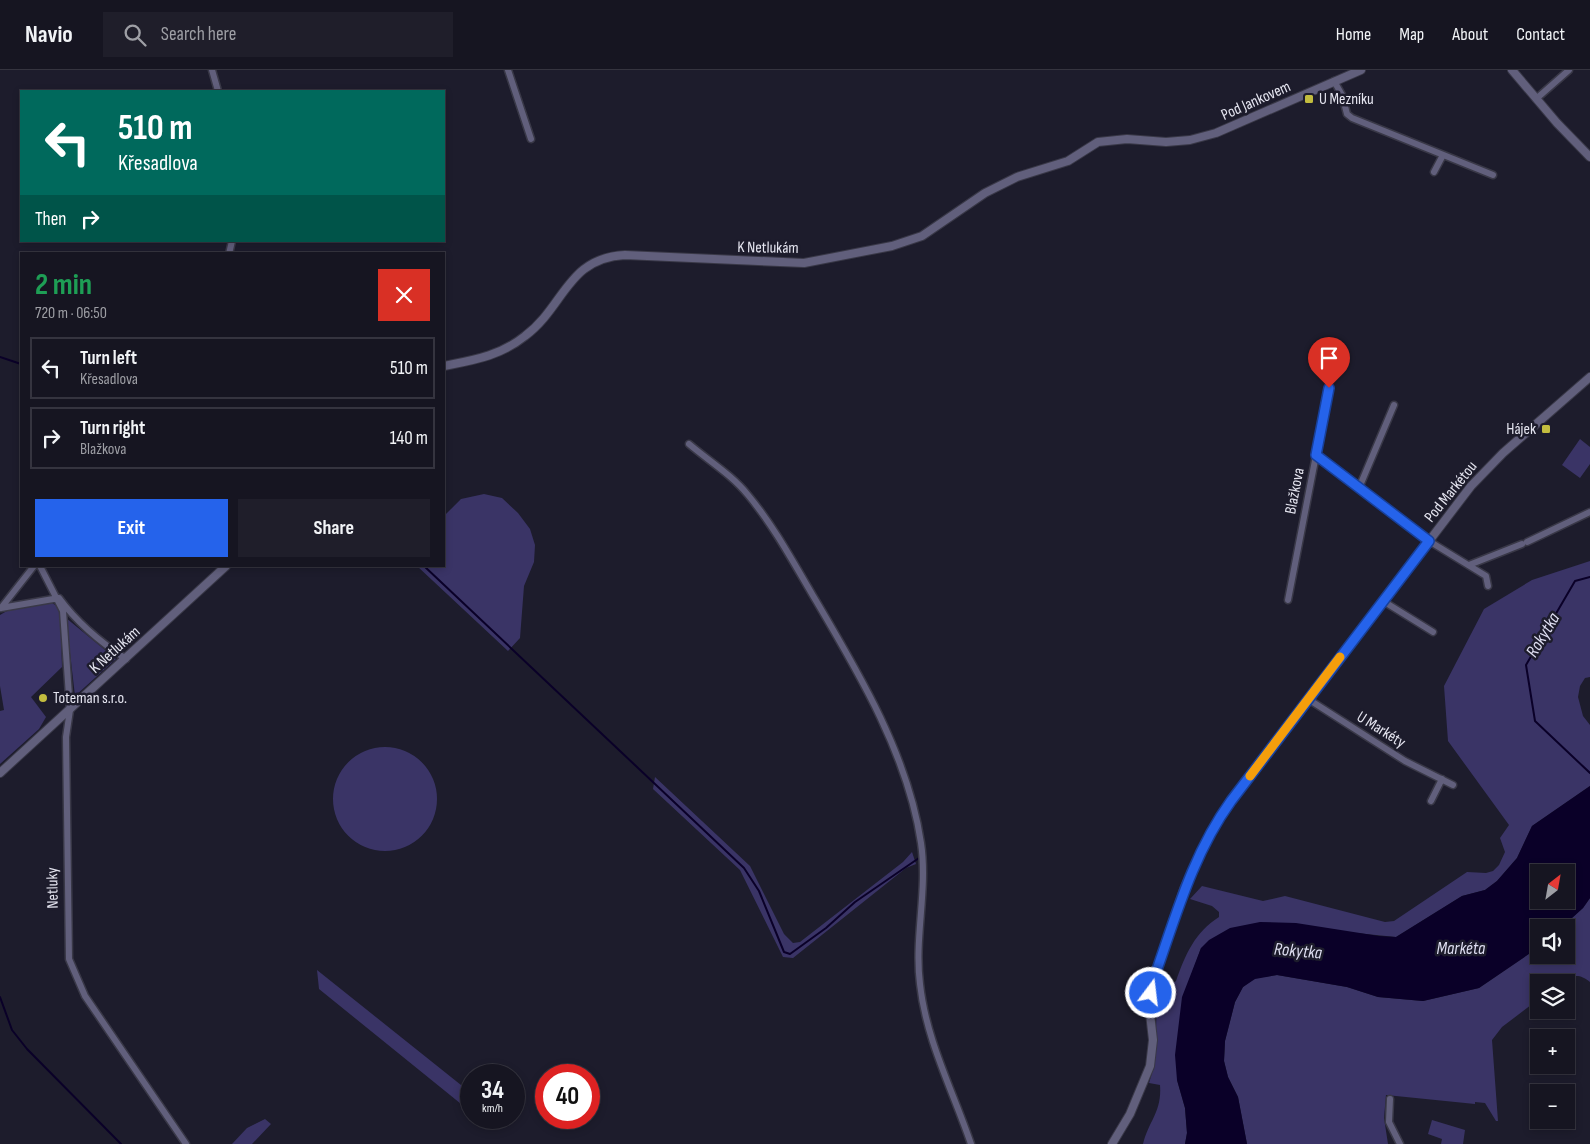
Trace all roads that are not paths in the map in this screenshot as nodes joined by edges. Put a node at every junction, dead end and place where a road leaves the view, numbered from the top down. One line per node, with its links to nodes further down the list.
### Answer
1 (212, 70): 7 (street)
2 (508, 70): 9 (street)
3 (1361, 70): 6 (street, Pod Jankovem)
4 (1512, 70): 8 (street)
5 (1569, 70): 8 (street)
6 (1334, 81): 10 (street, Pod Jankovem); 11 (street)
7 (218, 90)
8 (1536, 99): 12 (street)
9 (532, 139)
10 (1104, 140): 15 (street, K Netlukám)
11 (1443, 155): 13 (street); 14 (street)
12 (1590, 157)
13 (1434, 172)
14 (1493, 175)
15 (445, 366)
16 (1590, 377): 23 (street, Pod Markétou)
17 (1329, 388): 20 (street, Blažkova)
18 (1394, 406): 21 (street)
19 (689, 444): 43 (street)
20 (1316, 455): 21 (street); 30 (street, Blažkova)
21 (1359, 488): 23 (street)
22 (1590, 512): 24 (street)
23 (1429, 541): 24 (street); 31 (street, Pod Markétou)
24 (1469, 565): 28 (street)
25 (33, 567): 32 (street)
26 (41, 567): 29 (street, Netluky)
27 (225, 567): 34 (street, K Netlukám)
28 (1488, 586)
29 (59, 598): 32 (street); 34 (street, Netluky); 36 (street, Netluky)
30 (1288, 600)
31 (1383, 601): 33 (street); 35 (street, Pod Markétou)
32 (0, 609)
33 (1433, 632)
34 (126, 659): 36 (street, K Netlukám)
35 (1308, 699): 38 (street, U Markéty); 44 (street, Pod Markétou)
36 (70, 710): 37 (street, K Netlukám); 42 (street, Netluky)
37 (0, 773)
38 (1442, 780): 39 (street, U Markéty); 40 (street)
39 (1453, 785)
40 (1431, 801)
41 (1390, 1099): 45 (street)
42 (186, 1144)
43 (971, 1144)
44 (1112, 1144)
45 (1400, 1144)

